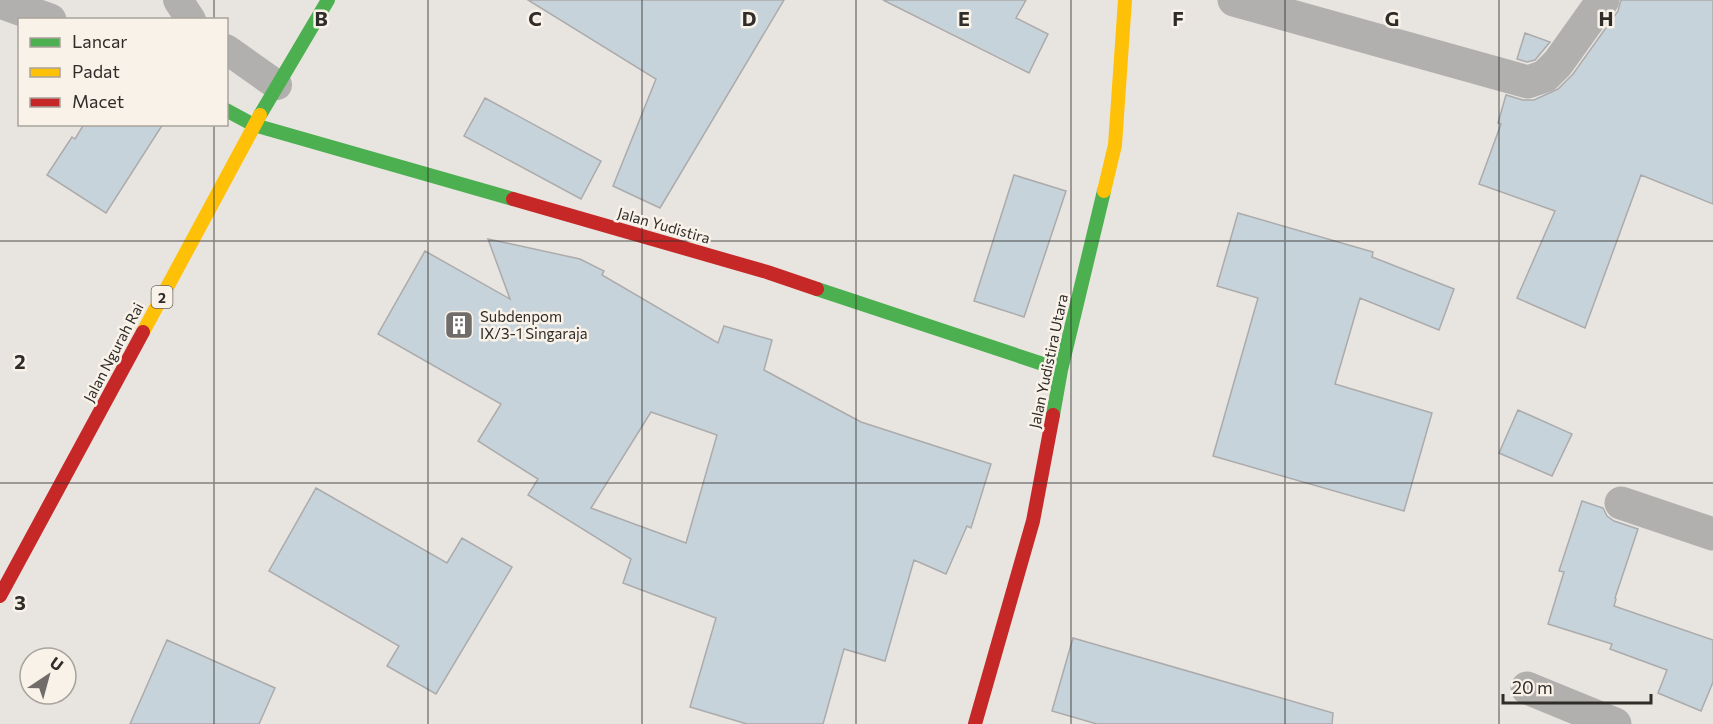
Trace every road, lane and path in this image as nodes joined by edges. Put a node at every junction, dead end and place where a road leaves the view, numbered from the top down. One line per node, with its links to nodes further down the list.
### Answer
1 (178, 0): 8 (lane)
2 (328, 0): 10 (main road, Jalan Ngurah Rai / 2)
3 (1125, 0): 13 (main road, Jalan Yudistira Utara)
4 (1234, 0): 5 (street)
5 (1604, 0)
6 (0, 2): 7 (street)
7 (44, 18)
8 (190, 18)
9 (228, 50): 10 (lane)
10 (277, 85): 12 (main road, Jalan Ngurah Rai / 2)
11 (228, 111): 12 (main road, Jalan Yudistira)
12 (254, 125): 13 (main road, Jalan Yudistira); 16 (main road, Jalan Ngurah Rai / 2)
13 (1061, 370): 18 (main road, Jalan Yudistira Utara)
14 (1621, 503): 15 (street)
15 (1713, 534)
16 (0, 596)
17 (1527, 688): 19 (street)
18 (975, 724)
19 (1615, 724)

